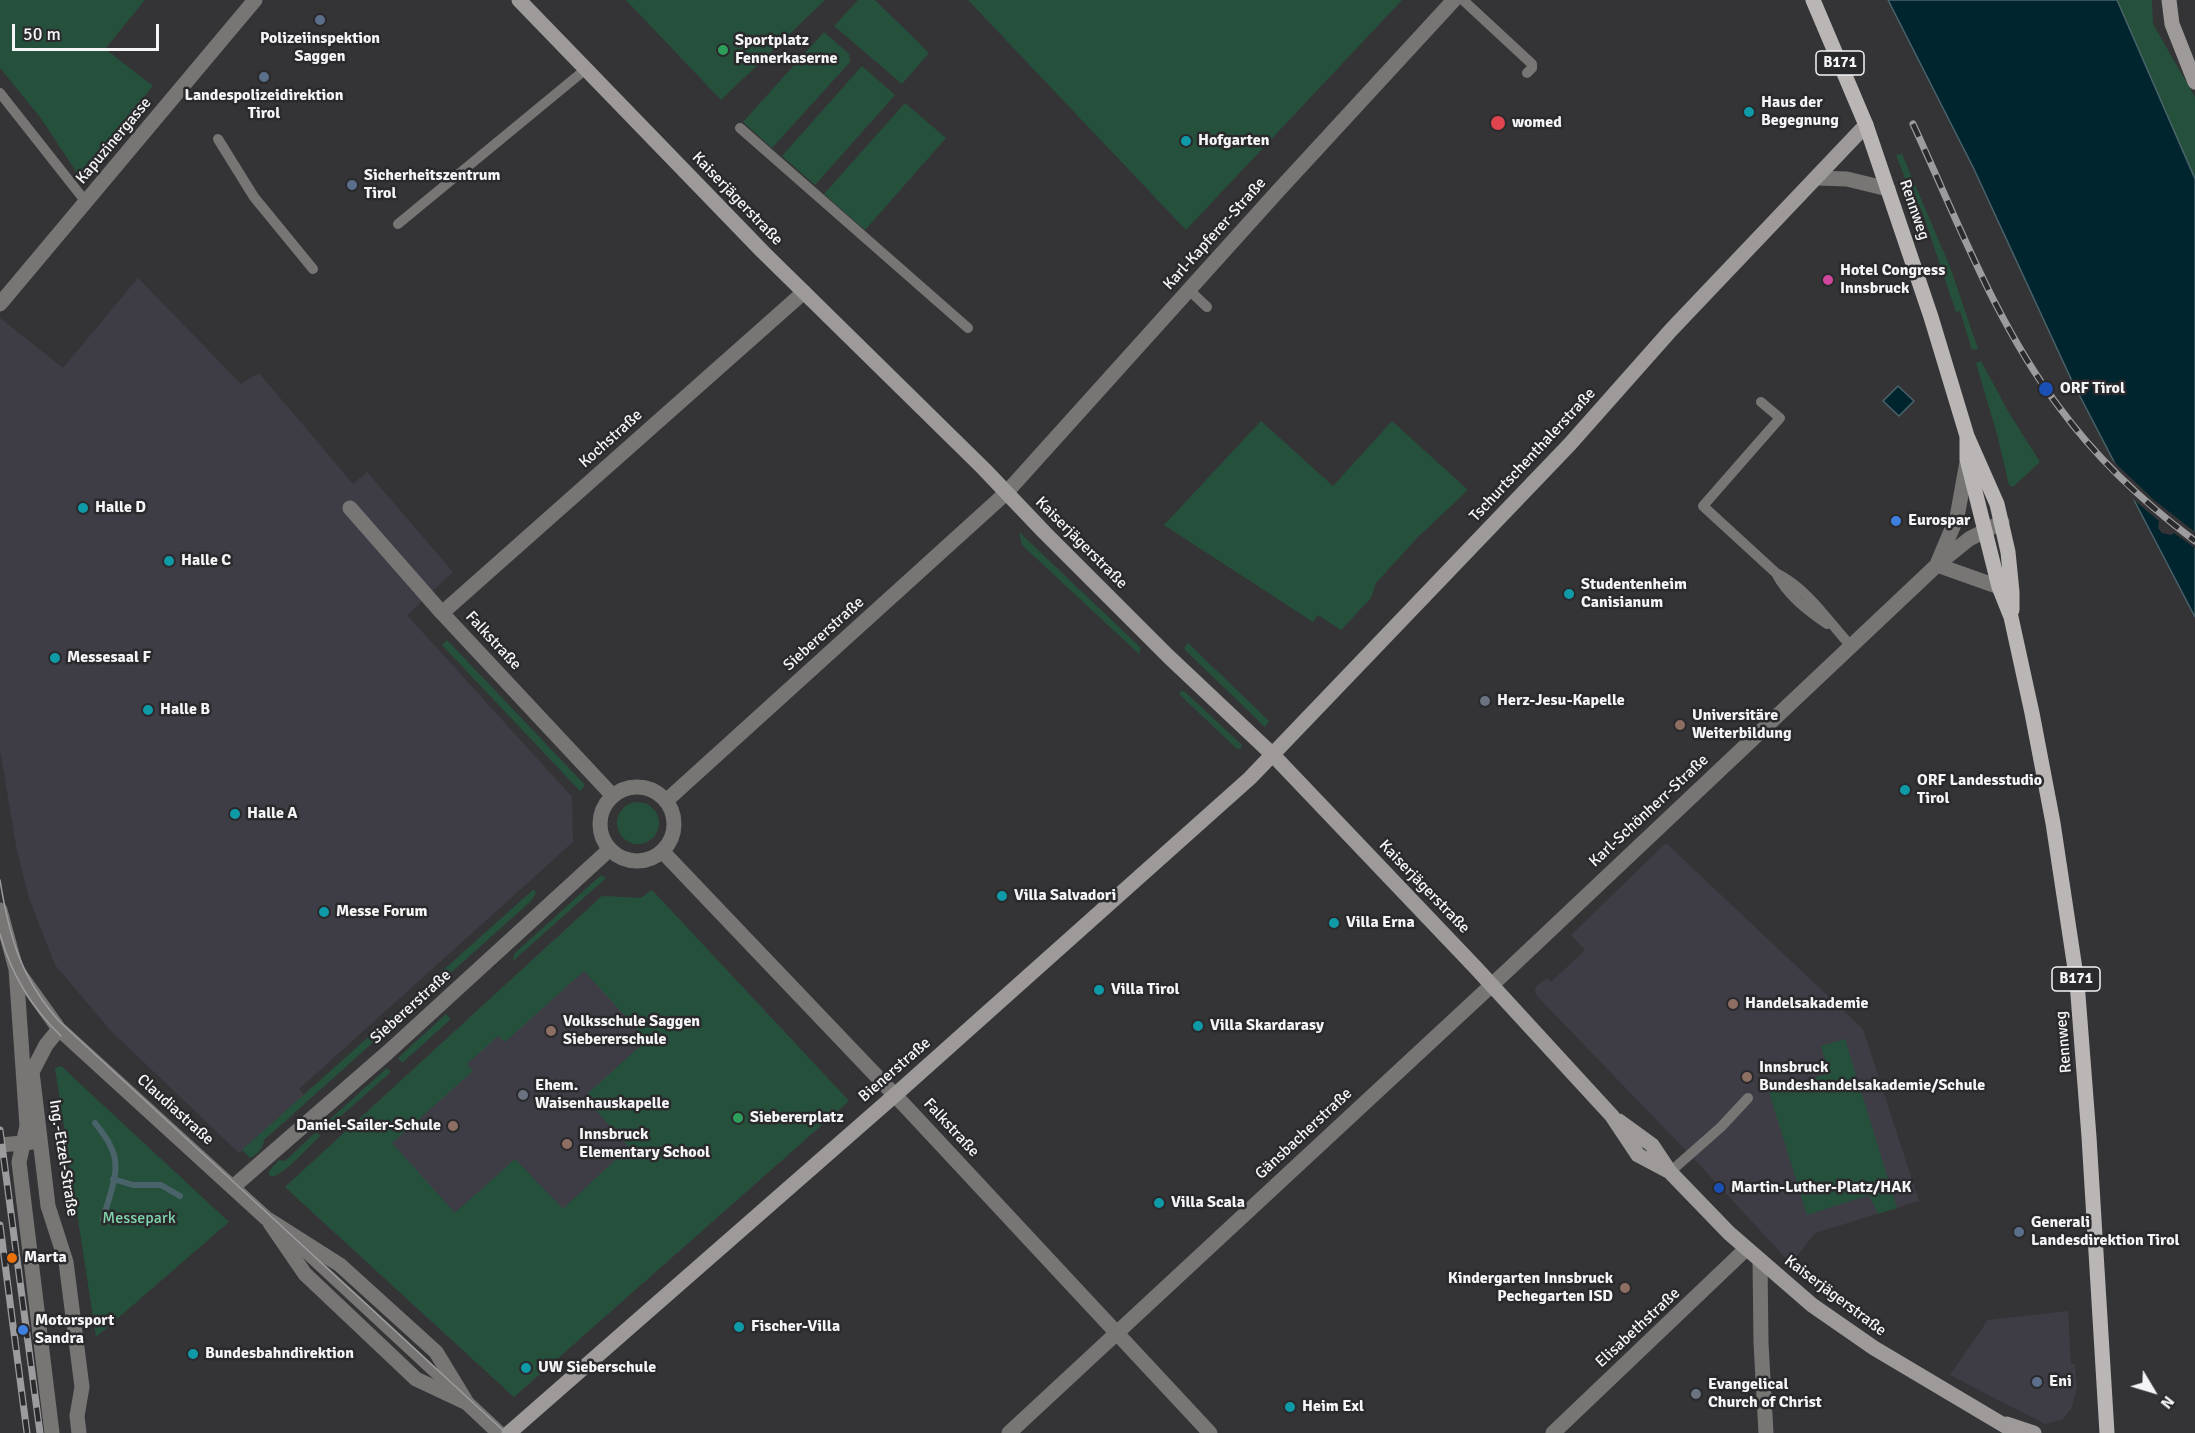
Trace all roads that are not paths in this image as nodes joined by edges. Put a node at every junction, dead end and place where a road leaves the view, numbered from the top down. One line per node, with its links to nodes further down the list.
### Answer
1 (255, 0): 16 (street, Kapuzinergasse)
2 (519, 0): 7 (street, Kaiserjägerstraße)
3 (1454, 0): 19 (street, Karl-Kapferer-Straße)
4 (1463, 0): 8 (lane)
5 (1813, 0): 11 (main road, Rennweg / B171)
6 (2169, 0): 9 (street)
7 (585, 69): 17 (lane); 20 (street, Kaiserjägerstraße)
8 (1527, 73)
9 (2195, 82)
10 (0, 93): 16 (lane)
11 (1866, 125): 14 (street, Tschurtschenthalerstraße); 15 (main road, Rennweg / B171)
12 (740, 128): 23 (lane)
13 (218, 139): 18 (lane)
14 (1817, 178): 15 (street); 36 (street, Tschurtschenthalerstraße)
15 (1888, 189): 25 (main road, Rennweg / B171)
16 (87, 202): 21 (street, Kapuzinergasse)
17 (398, 224)
18 (313, 269)
19 (1189, 290): 22 (lane); 27 (street, Karl-Kapferer-Straße)
20 (804, 292): 27 (street, Kaiserjägerstraße); 33 (street, Kochstraße)
21 (0, 304)
22 (1207, 307)
23 (968, 328)
24 (1761, 402): 35 (lane)
25 (1967, 436): 26 (main road, Rennweg / B171); 29 (main road, Rennweg / B171)
26 (1967, 459): 30 (main road, Rennweg / B171); 31 (street, Karl-Schönherr-Straße)
27 (1006, 493): 36 (street, Kaiserjägerstraße); 38 (street, Siebererstraße)
28 (350, 508): 33 (street, Falkstraße)
29 (2002, 522): 30 (street, Karl-Schönherr-Straße); 34 (main road, Rennweg / B171)
30 (1984, 531): 31 (street, Karl-Schönherr-Straße); 32 (main road, Rennweg / B171)
31 (1937, 565): 32 (street); 35 (street, Karl-Schönherr-Straße)
32 (1999, 586): 34 (main road, Rennweg / B171)
33 (442, 613): 37 (street, Falkstraße)
34 (2012, 617): 67 (main road, Rennweg / B171)
35 (1851, 646): 43 (street, Karl-Schönherr-Straße)
36 (1273, 755): 43 (street, Kaiserjägerstraße); 45 (street, Bienerstraße)
37 (613, 796): 38 (street); 39 (street)
38 (666, 801): 40 (street)
39 (610, 849): 40 (street); 50 (street, Siebererstraße)
40 (662, 851): 45 (street, Falkstraße)
41 (0, 910): 42 (street)
42 (16, 969): 44 (street); 57 (street)
43 (1492, 985): 49 (street, Kaiserjägerstraße); 54 (street, Gänsbacherstraße)
44 (59, 1029): 47 (street, Ing.-Etzel-Straße); 50 (street, Claudiastraße)
45 (895, 1095): 54 (street, Falkstraße); 60 (street, Bienerstraße)
46 (1748, 1098): 49 (lane)
47 (40, 1141): 48 (street); 58 (street, Ing.-Etzel-Straße)
48 (0, 1145)
49 (1670, 1172): 52 (street, Kaiserjägerstraße)
50 (233, 1187): 51 (street, Claudiastraße)
51 (266, 1218): 55 (street, Claudiastraße); 55 (street, Claudiastraße)
52 (1746, 1249): 53 (street, Kaiserjägerstraße); 63 (street, Elisabethstraße)
53 (1760, 1262): 56 (street, Kaiserjägerstraße); 64 (street)
54 (1117, 1332): 61 (street, Gänsbacherstraße); 62 (street, Falkstraße)
55 (467, 1403): 59 (street, Claudiastraße)
56 (1999, 1421): 65 (street, Kaiserjägerstraße); 66 (street, Kaiserjägerstraße)
57 (52, 1433)
58 (79, 1433)
59 (499, 1433)
60 (509, 1433)
61 (1010, 1433)
62 (1210, 1433)
63 (1553, 1433)
64 (1766, 1433)
65 (2016, 1433)
66 (2034, 1433)
67 (2107, 1433)

